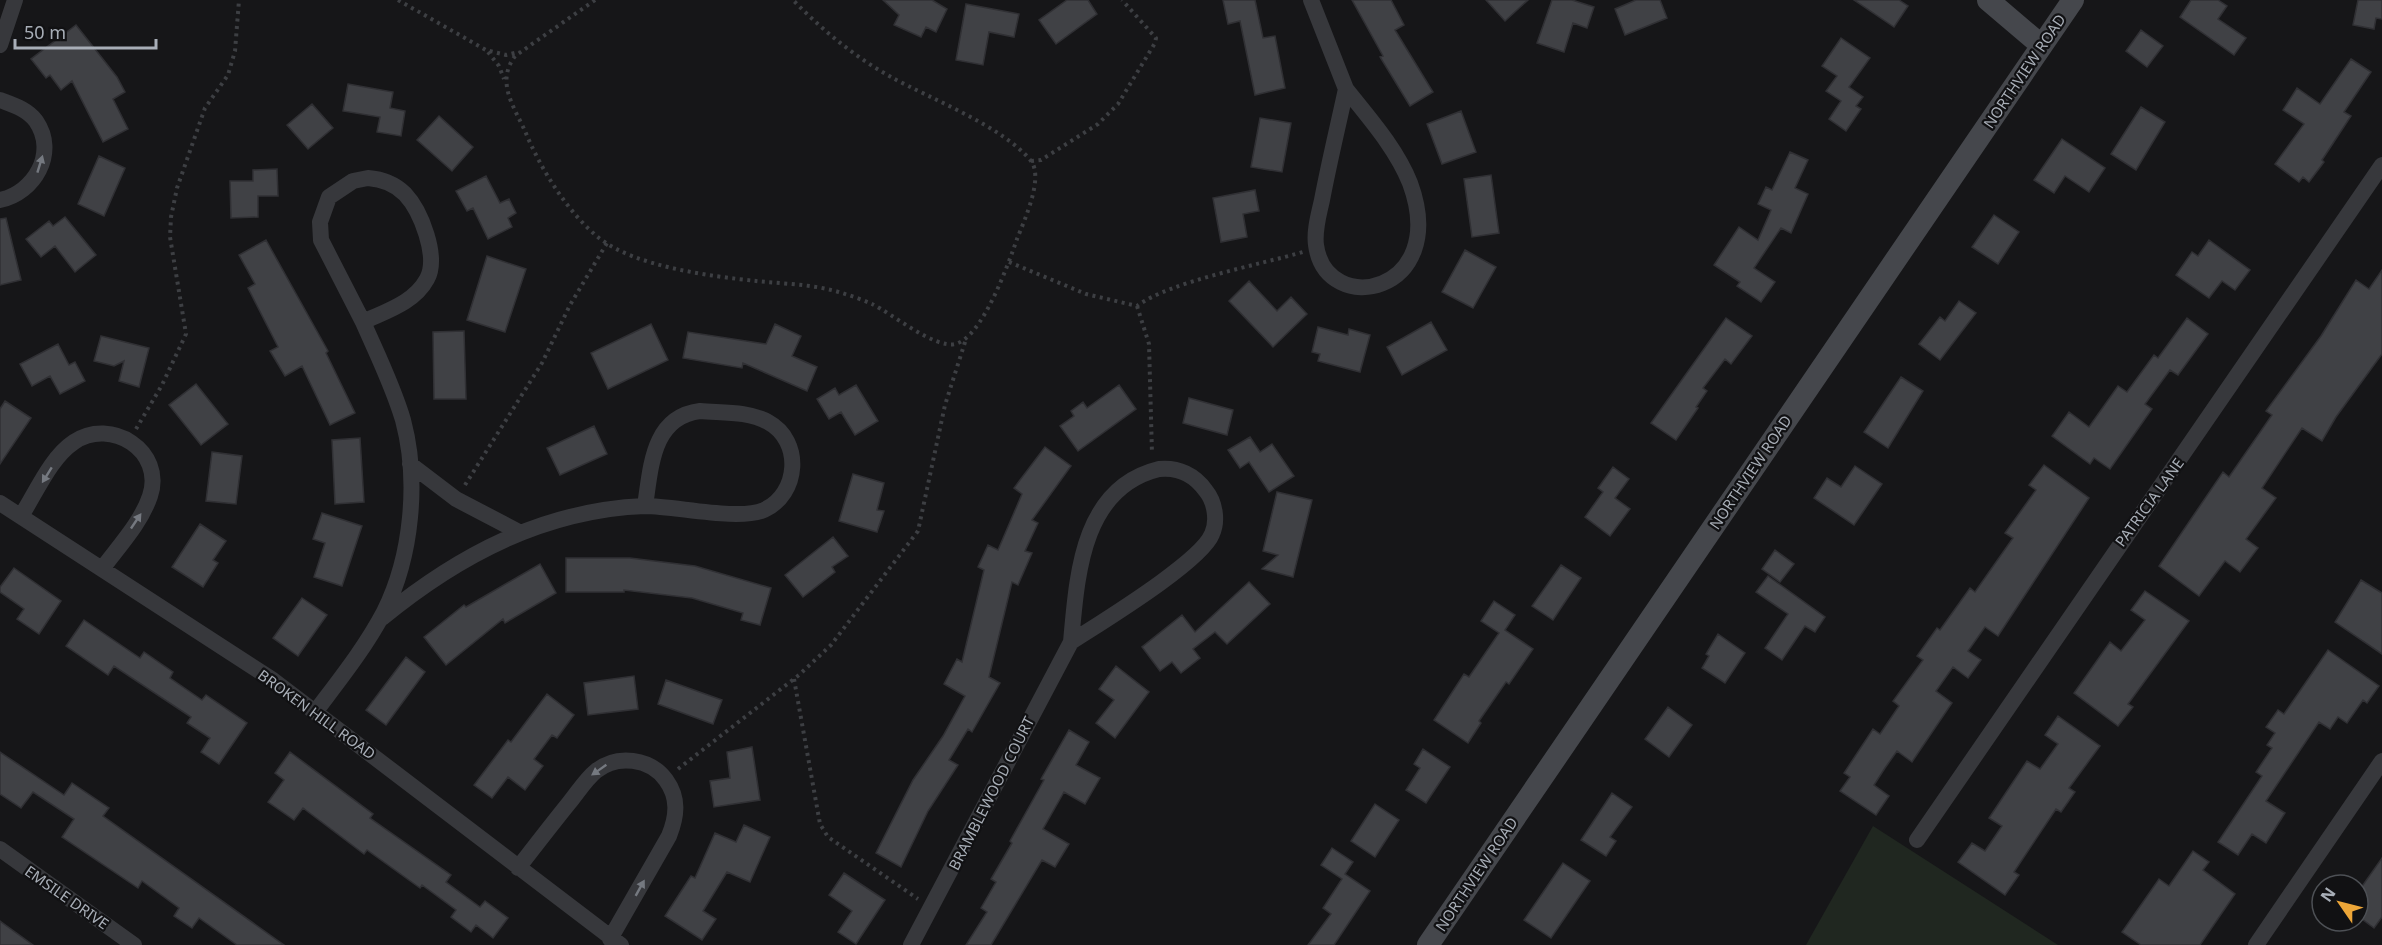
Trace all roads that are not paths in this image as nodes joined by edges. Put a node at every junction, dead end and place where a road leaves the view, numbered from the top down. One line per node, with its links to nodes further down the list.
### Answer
1 (15, 0): 5 (street)
2 (1311, 0): 7 (street)
3 (1988, 0): 6 (street)
4 (2073, 0): 6 (street, NORTHVIEW ROAD)
5 (0, 45)
6 (2041, 45): 28 (street, NORTHVIEW ROAD)
7 (1346, 89): 7 (street)
8 (0, 100): 10 (street, one-way to 8)
9 (2382, 165): 22 (street, PATRICIA LANE)
10 (0, 200)
11 (363, 322): 11 (street); 12 (street)
12 (410, 464): 16 (street); 18 (street)
13 (0, 503): 15 (street, BROKEN HILL ROAD)
14 (645, 506): 14 (street); 16 (street)
15 (21, 516): 17 (street, BROKEN HILL ROAD); 17 (street, one-way to 15)
16 (519, 532): 18 (street)
17 (102, 569): 20 (street, BROKEN HILL ROAD)
18 (379, 621): 20 (street)
19 (1071, 642): 19 (street, BRAMBLEWOOD COURT); 27 (street, BRAMBLEWOOD COURT)
20 (316, 711): 24 (street, BROKEN HILL ROAD)
21 (2382, 761): 29 (street)
22 (1917, 840)
23 (0, 849): 26 (street, EMSILE DRIVE)
24 (518, 868): 25 (street, BROKEN HILL ROAD); 25 (street, one-way to 24)
25 (616, 942)
26 (134, 945)
27 (911, 945)
28 (1428, 945)
29 (2256, 945)

